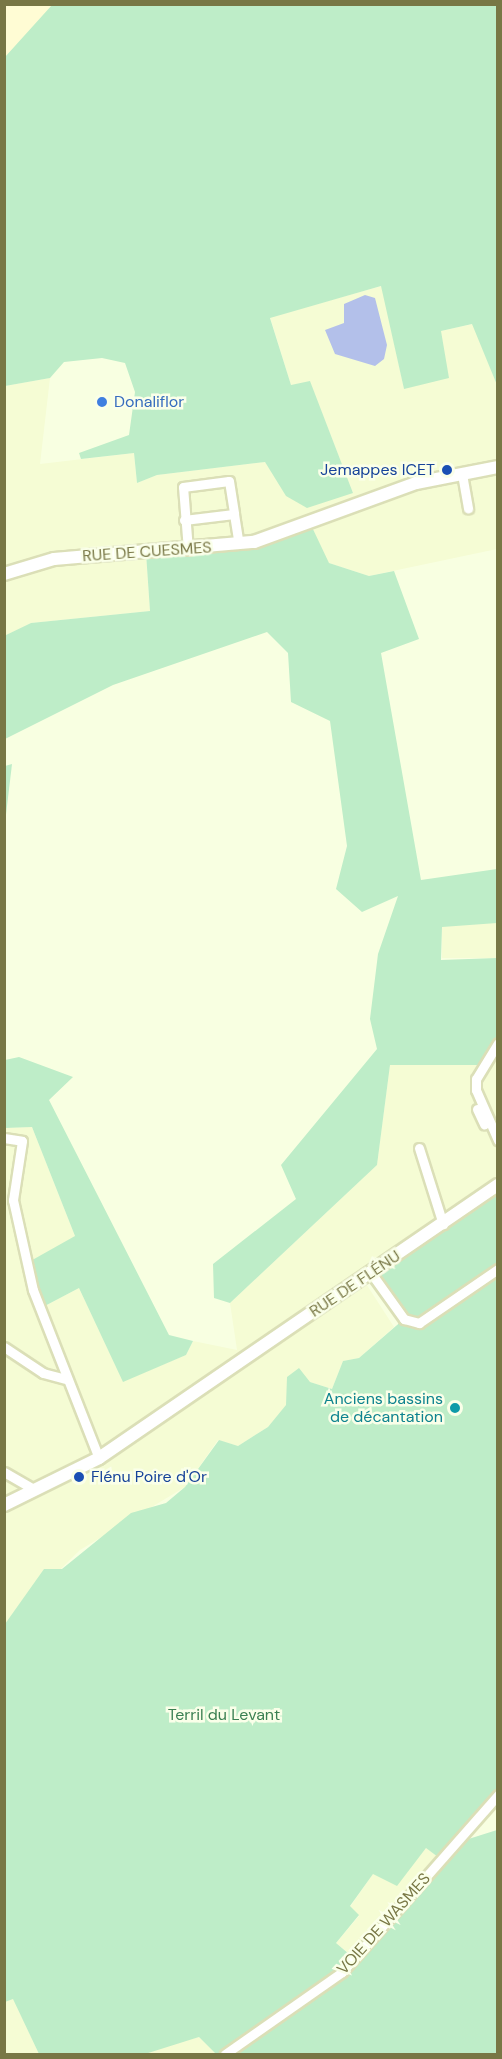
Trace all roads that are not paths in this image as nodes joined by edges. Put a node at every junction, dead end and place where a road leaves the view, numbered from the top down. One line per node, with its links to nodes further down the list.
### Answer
1 (498, 467): 2 (street, RUE DE CUESMES)
2 (462, 474): 3 (street); 6 (street, RUE DE CUESMES)
3 (468, 507)
4 (234, 514): 5 (street); 5 (street); 6 (street)
5 (184, 520): 7 (street)
6 (239, 544): 7 (street, RUE DE CUESMES)
7 (188, 550): 8 (street, RUE DE CUESMES)
8 (4, 573)
9 (498, 1043): 12 (street)
10 (477, 1109): 13 (street)
11 (4, 1138): 20 (street)
12 (498, 1140)
13 (498, 1147)
14 (419, 1148): 16 (street)
15 (498, 1185): 16 (street, RUE DE FLÉNU)
16 (442, 1224): 18 (street, RUE DE FLÉNU)
17 (498, 1269): 18 (street)
18 (371, 1273): 21 (street, RUE DE FLÉNU)
19 (4, 1347): 20 (street)
20 (65, 1379): 21 (street)
21 (99, 1458): 23 (street, RUE DE FLÉNU)
22 (4, 1472): 23 (street)
23 (32, 1488): 24 (street, RUE DE FLÉNU)
24 (4, 1505)
25 (498, 1795): 26 (street, VOIE DE WASMES)
26 (225, 2055)

